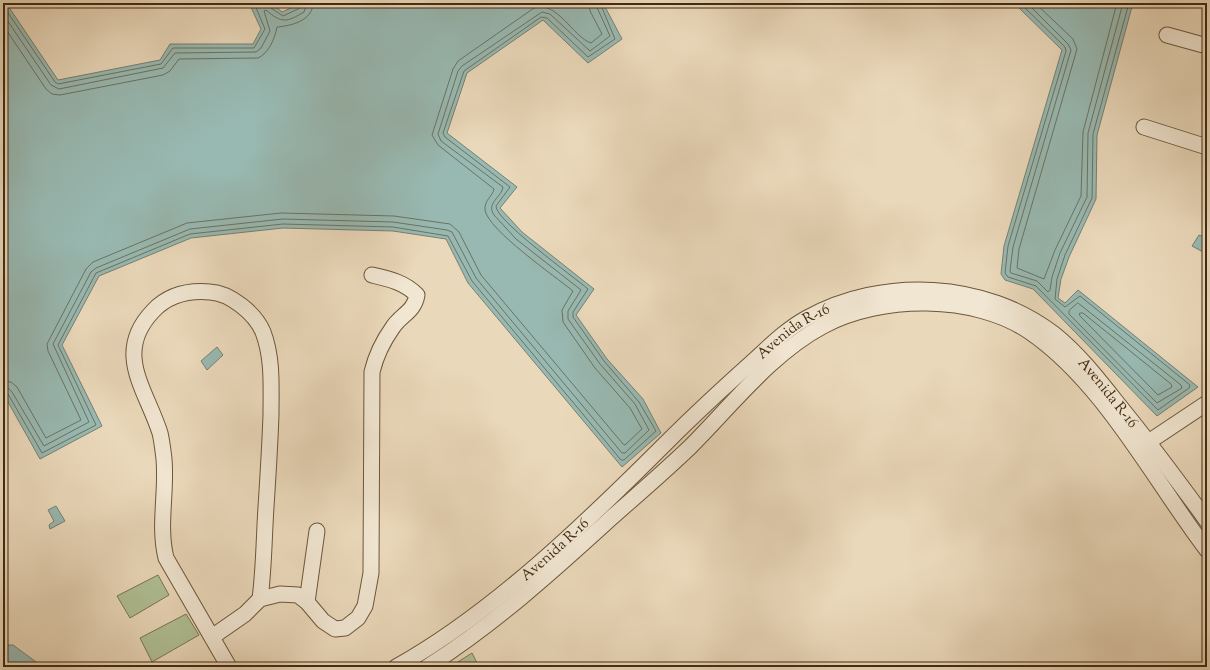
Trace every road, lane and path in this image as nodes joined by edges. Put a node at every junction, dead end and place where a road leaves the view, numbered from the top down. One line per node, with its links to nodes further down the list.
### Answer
1 (1168, 35): 2 (street)
2 (1207, 46)
3 (1144, 127): 4 (street)
4 (1207, 147)
5 (372, 275): 14 (street)
6 (790, 329): 7 (street); 9 (street, Avenida R-16); 17 (street, Avenida R-16)
7 (799, 341): 9 (street, Avenida R-16); 18 (street, Avenida R-16)
8 (1207, 403): 9 (street)
9 (1143, 446): 10 (street, Avenida R-16); 12 (street, Avenida R-16)
10 (1207, 521)
11 (318, 531): 14 (street)
12 (1207, 550)
13 (260, 599): 14 (street); 15 (street); 15 (street)
14 (307, 602)
15 (212, 637): 16 (street)
16 (229, 667)
17 (396, 667)
18 (426, 667)

